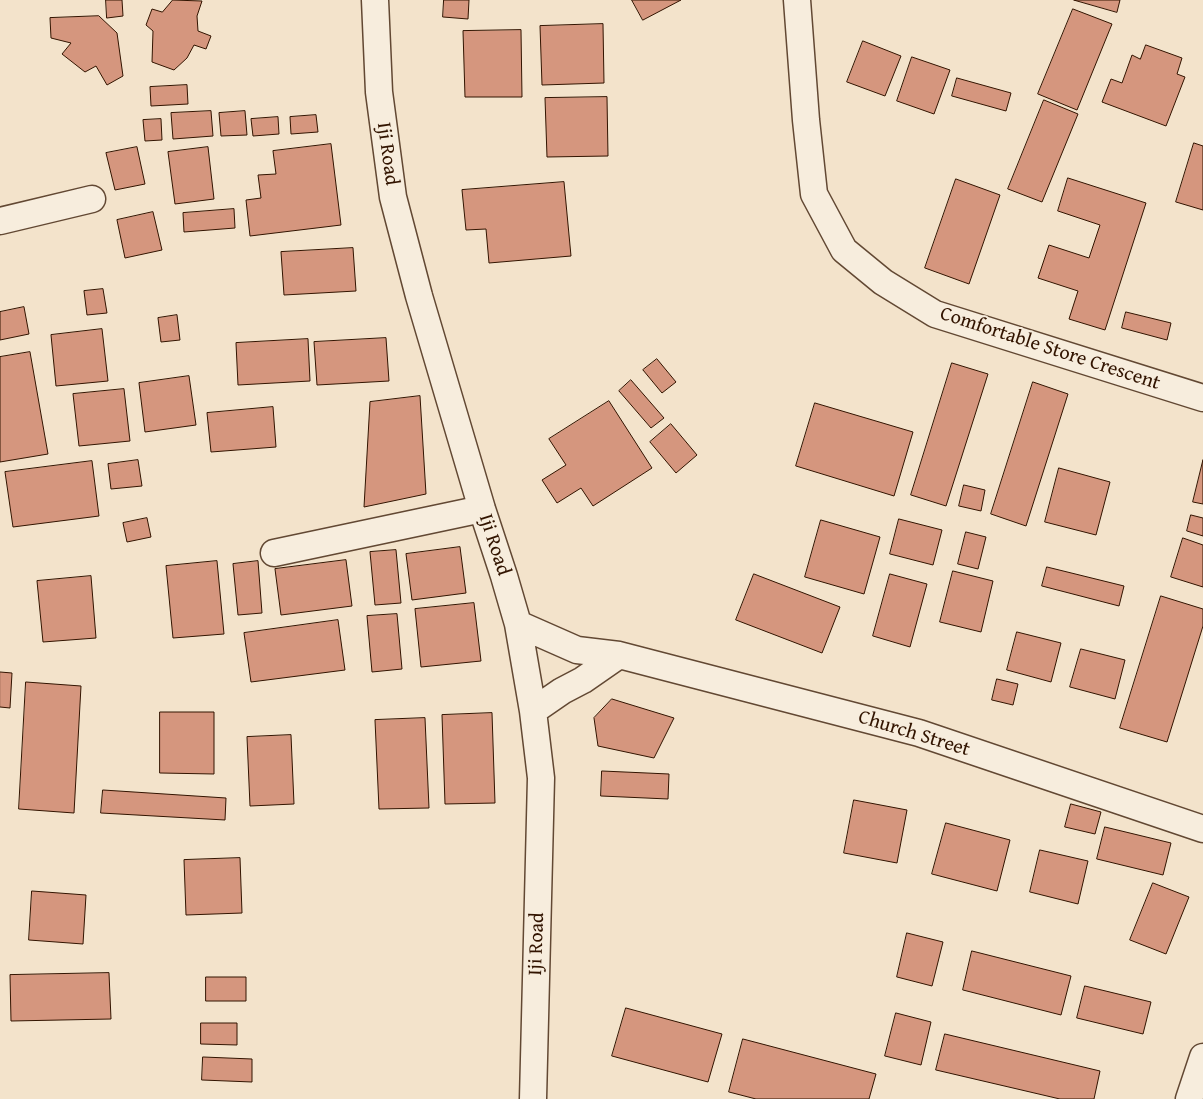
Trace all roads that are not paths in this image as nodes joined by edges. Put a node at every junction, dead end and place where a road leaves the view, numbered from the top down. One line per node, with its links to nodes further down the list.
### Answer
1 (375, 0): 6 (street, Iji Road)
2 (797, 0): 5 (street, Comfortable Store Crescent)
3 (92, 198): 4 (street)
4 (0, 221)
5 (1203, 398)
6 (482, 508): 7 (street); 8 (street, Iji Road)
7 (274, 553)
8 (518, 624): 9 (street, Church Street); 10 (street, Iji Road)
9 (619, 655): 10 (street); 11 (street, Church Street)
10 (533, 711): 13 (street, Iji Road)
11 (1203, 829)
12 (1203, 1057): 14 (street)
13 (532, 1099)
14 (1189, 1099)

